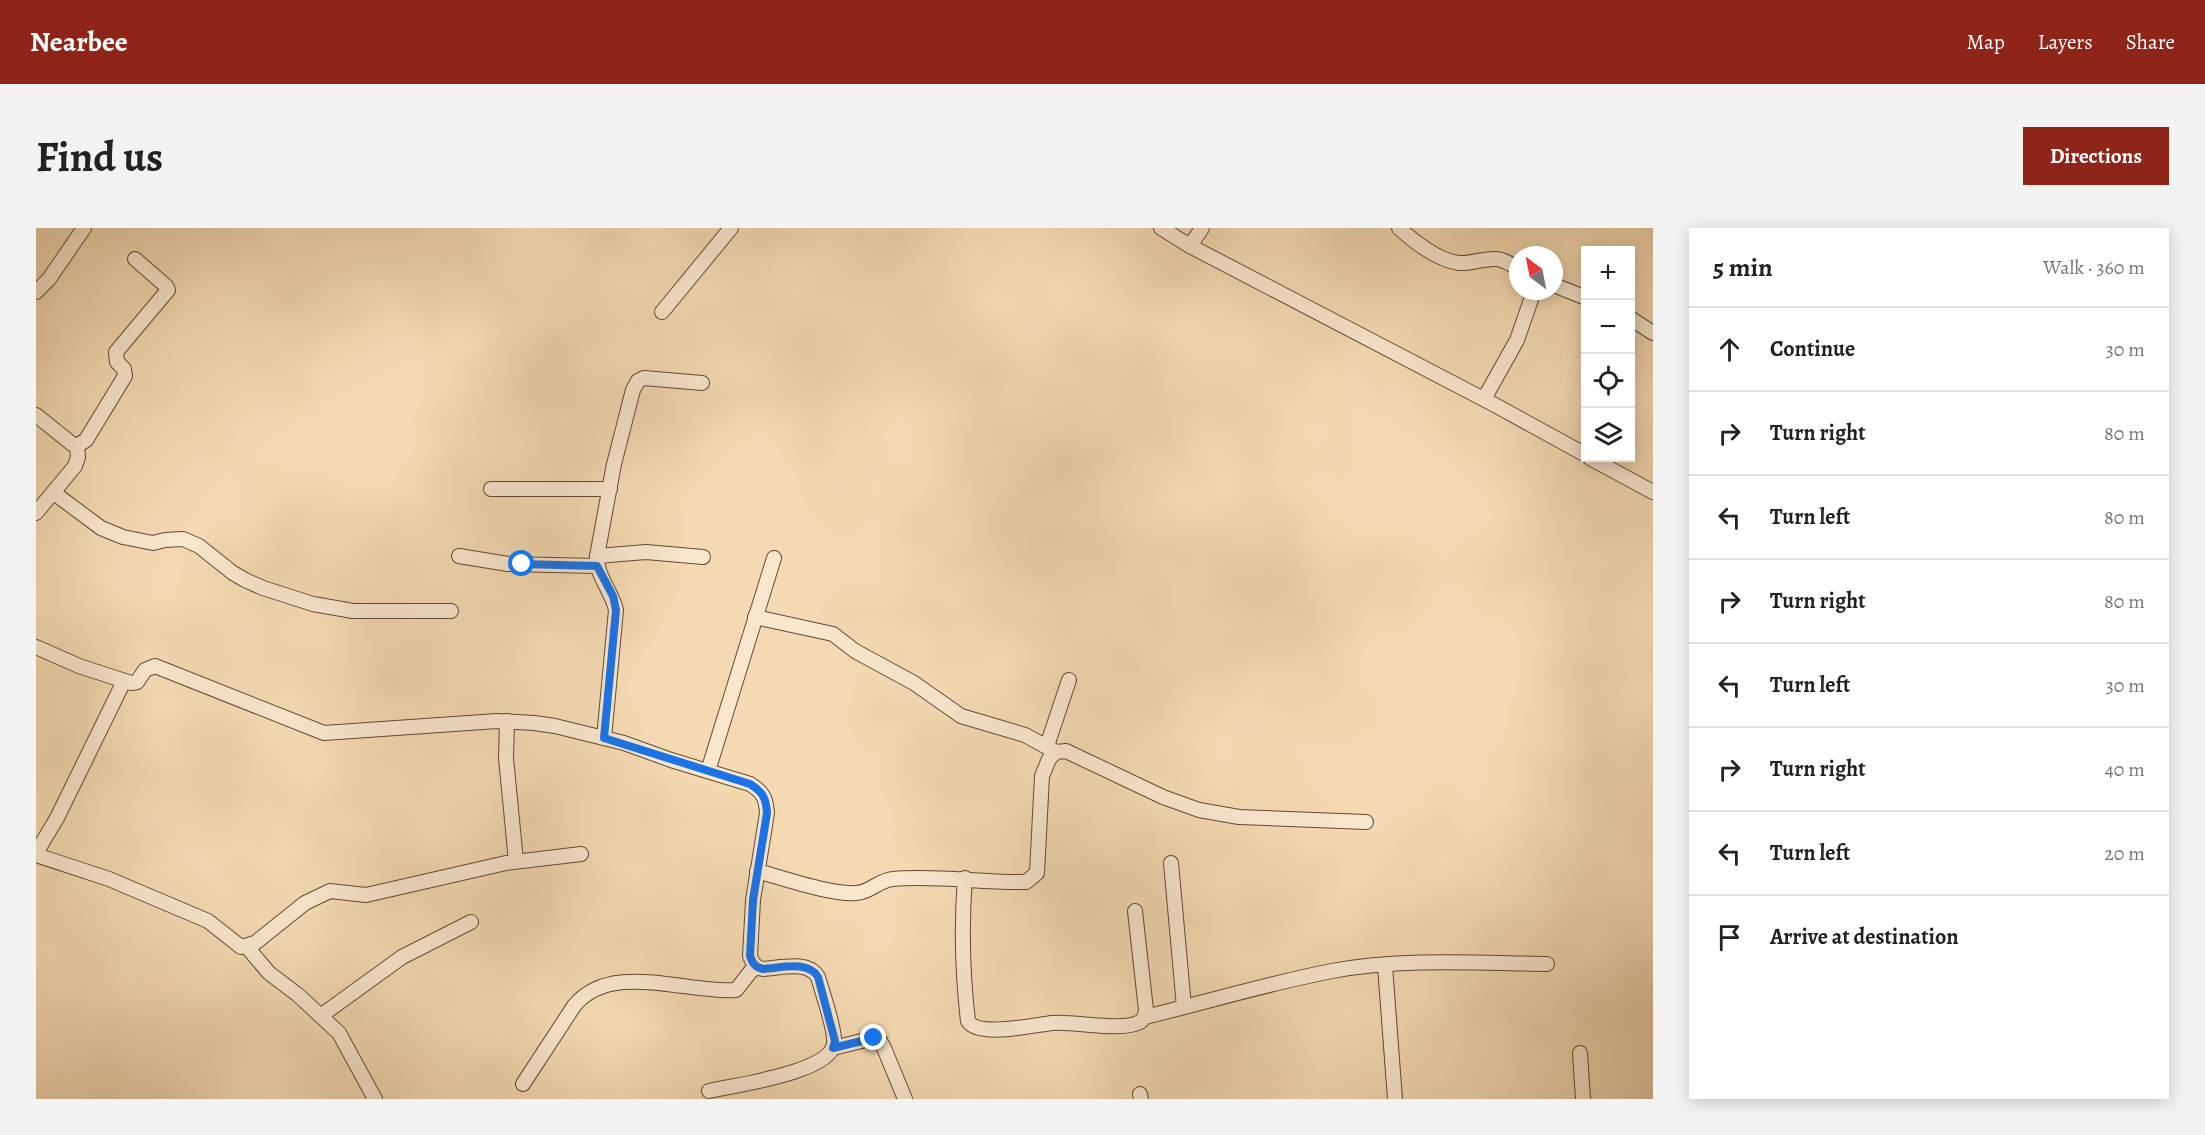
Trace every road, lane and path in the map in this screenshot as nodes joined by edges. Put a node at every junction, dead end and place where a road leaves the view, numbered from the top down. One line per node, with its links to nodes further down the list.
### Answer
1 (84, 228): 10 (street)
2 (731, 228): 13 (street)
3 (1161, 228): 6 (street)
4 (1202, 228): 6 (street)
5 (1399, 228): 8 (street)
6 (1190, 246): 17 (street)
7 (135, 259): 19 (street)
8 (1509, 264)
9 (1563, 289): 11 (street)
10 (36, 292)
11 (1581, 296)
12 (1531, 300): 17 (street)
13 (662, 312)
14 (1635, 321): 15 (street)
15 (1653, 333)
16 (702, 383): 23 (street)
17 (1484, 399): 20 (street)
18 (36, 415): 19 (street)
19 (77, 446): 25 (street)
20 (1581, 452)
21 (1597, 462): 24 (street)
22 (491, 489): 23 (street)
23 (610, 489): 30 (street)
24 (1653, 492)
25 (54, 493): 26 (street); 31 (street)
26 (36, 513)
27 (459, 556): 30 (street)
28 (703, 557): 30 (street)
29 (774, 558): 32 (street)
30 (597, 561): 37 (street)
31 (451, 611)
32 (755, 617): 38 (street); 39 (street)
33 (36, 647): 35 (street)
34 (1069, 680): 38 (street)
35 (124, 681): 36 (street); 41 (street)
36 (507, 722): 37 (street); 43 (street)
37 (604, 738): 39 (street)
38 (1051, 749): 40 (street); 46 (street)
39 (708, 771): 45 (street)
40 (1366, 822)
41 (36, 854): 49 (street)
42 (581, 854): 43 (street)
43 (516, 861): 49 (street)
44 (1171, 863): 53 (street)
45 (758, 871): 46 (street); 52 (street)
46 (965, 878): 55 (street)
47 (1135, 911): 55 (street)
48 (471, 922): 54 (street)
49 (248, 947): 54 (street)
50 (1547, 964): 51 (street)
51 (1385, 966): 53 (street); 62 (street)
52 (757, 968): 56 (street); 58 (street)
53 (1185, 1007): 55 (street)
54 (322, 1016): 60 (street)
55 (1145, 1017)
56 (833, 1048): 59 (street); 61 (street)
57 (1580, 1053): 63 (street)
58 (523, 1084)
59 (709, 1091)
60 (375, 1099)
61 (904, 1099)
62 (1395, 1099)
63 (1583, 1099)

